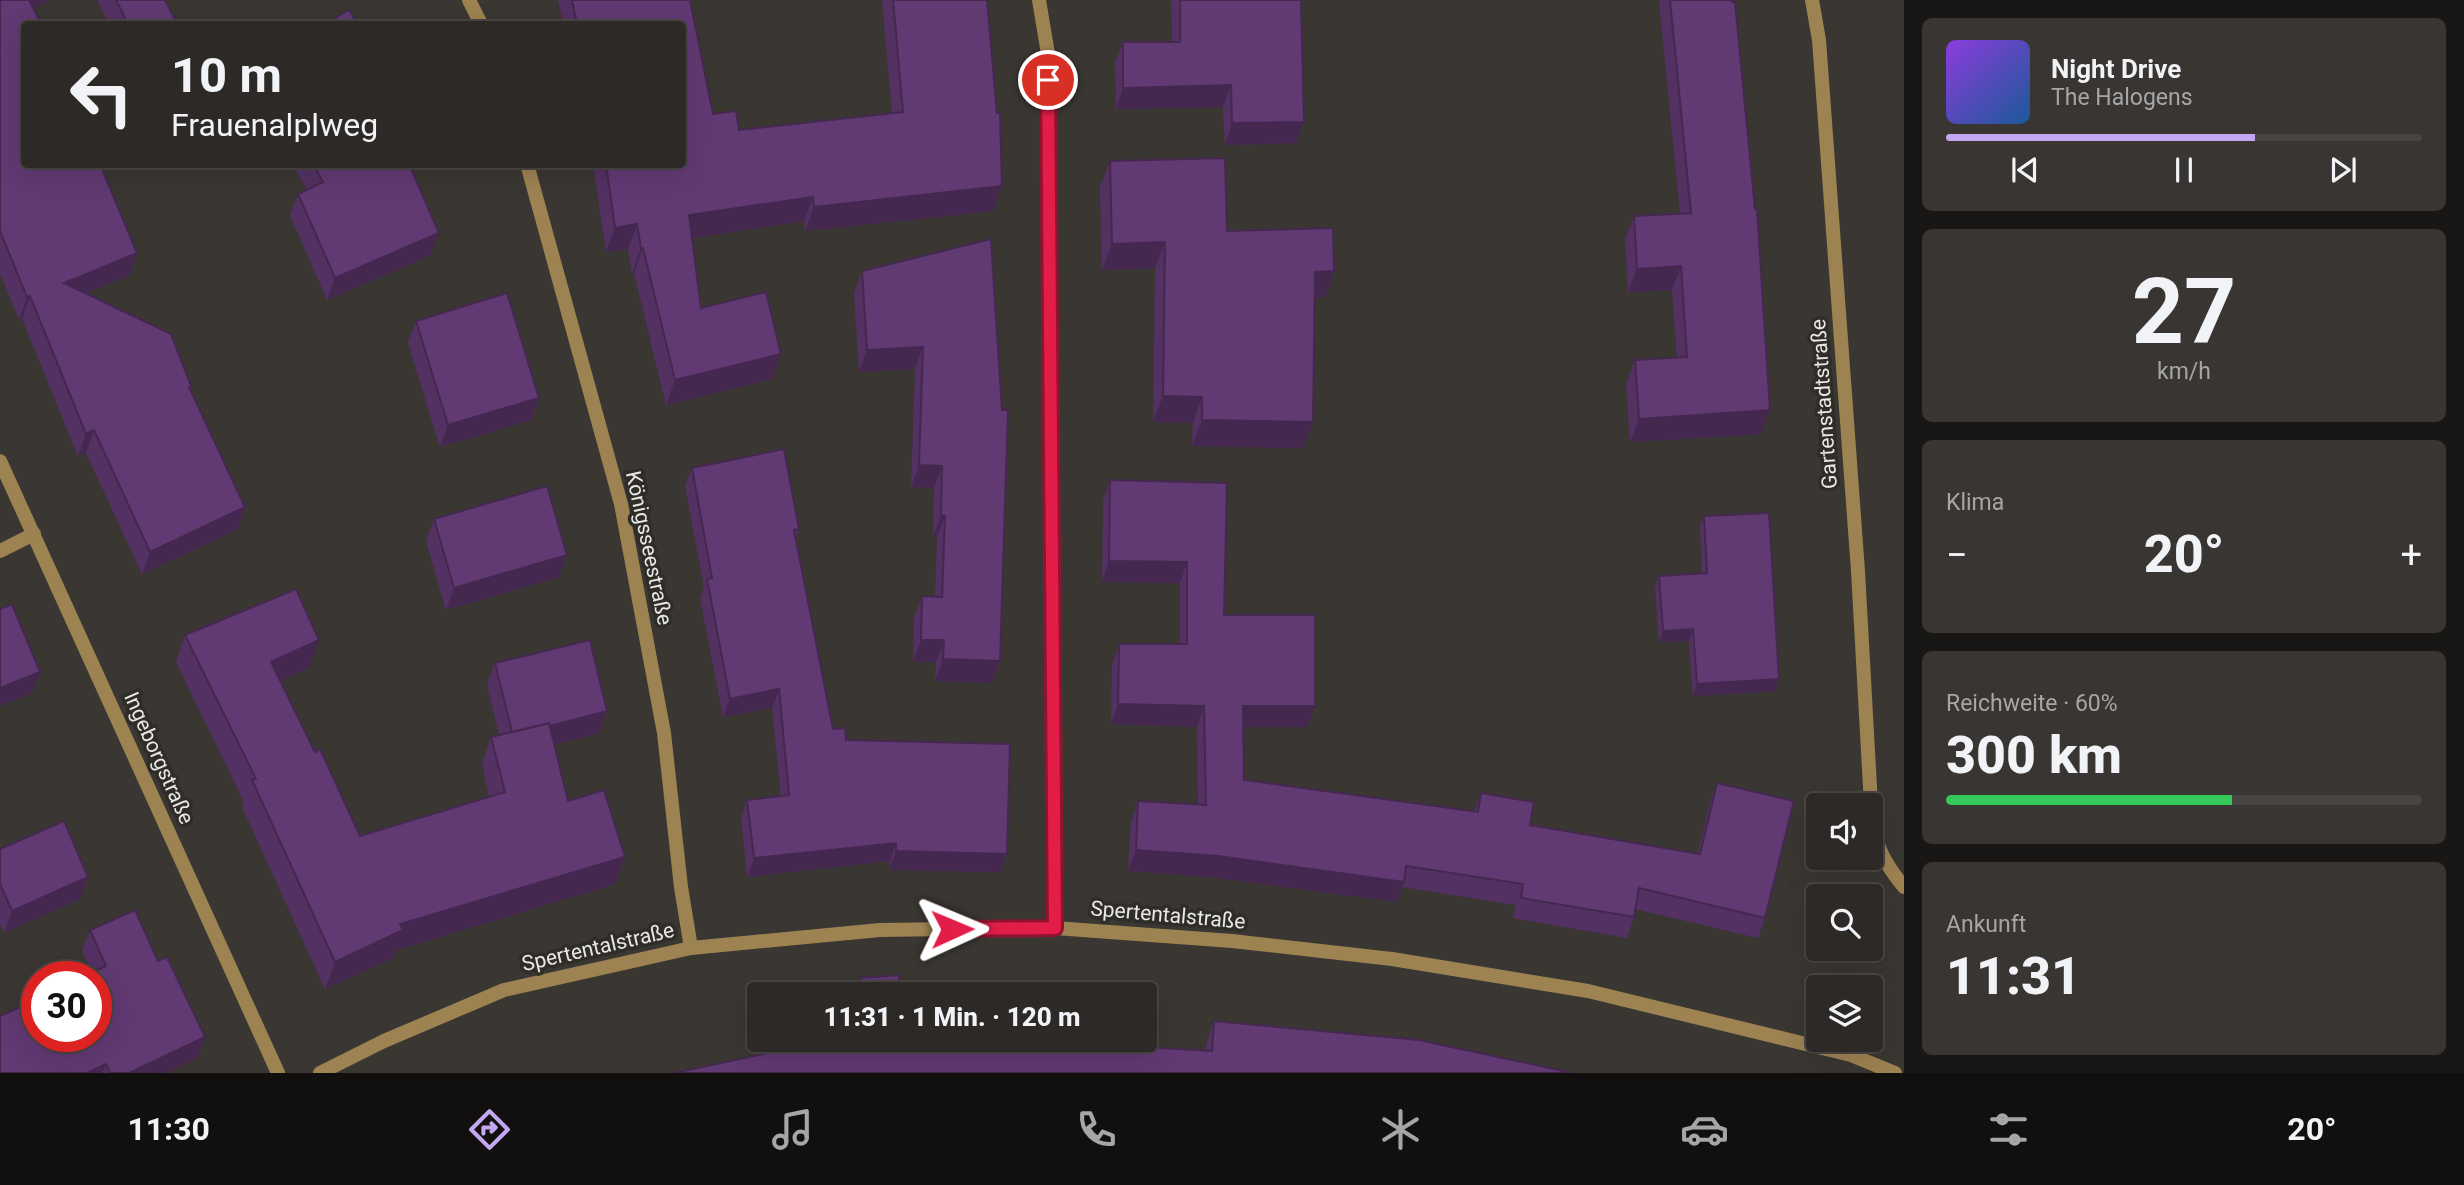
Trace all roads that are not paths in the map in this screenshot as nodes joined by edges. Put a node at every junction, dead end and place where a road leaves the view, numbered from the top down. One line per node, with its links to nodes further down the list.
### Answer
1 (469, 0): 4 (street)
2 (1039, 0): 12 (street)
3 (1812, 0): 9 (street, Gartenstadtstraße)
4 (480, 21)
5 (528, 168): 13 (street, Königsseestraße)
6 (0, 461): 7 (street, Ingeborgstraße)
7 (34, 534): 8 (street); 14 (street, Ingeborgstraße)
8 (0, 551)
9 (1870, 793)
10 (1883, 858): 11 (street, Gartenstadtstraße)
11 (1904, 887)
12 (1055, 928): 13 (street, Spertentalstraße); 16 (street, Spertentalstraße)
13 (691, 947): 15 (street, Spertentalstraße)
14 (278, 1073)
15 (320, 1073)
16 (1895, 1073)

